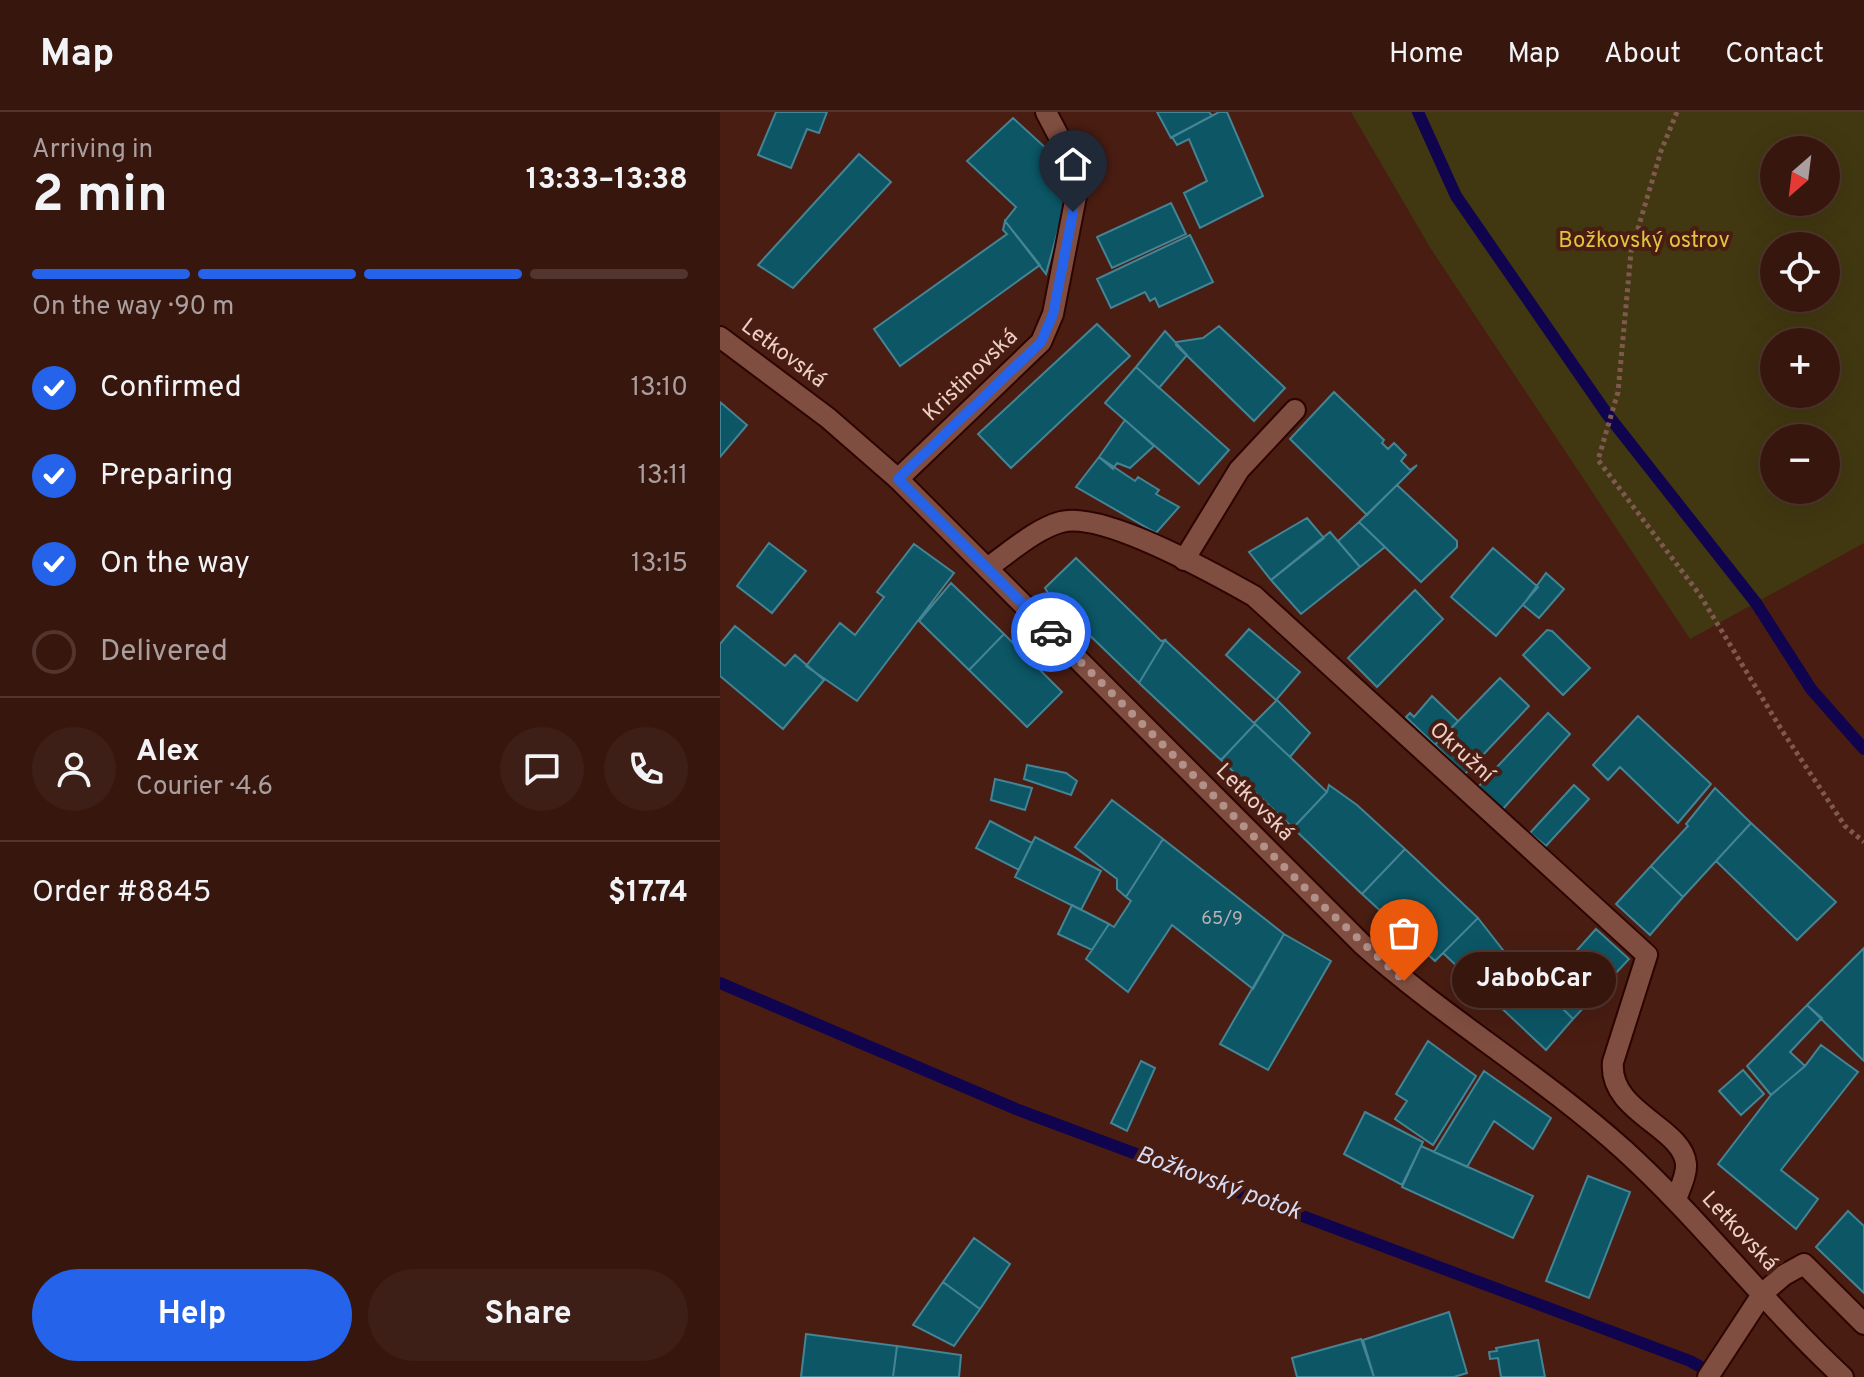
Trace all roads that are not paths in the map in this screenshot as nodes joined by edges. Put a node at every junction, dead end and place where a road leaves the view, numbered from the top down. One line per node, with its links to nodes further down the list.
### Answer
1 (1046, 112): 4 (street, Kristinovská)
2 (720, 337): 4 (street, Letkovská)
3 (1295, 410): 5 (street)
4 (898, 479): 6 (street, Letkovská)
5 (1184, 560): 6 (street, Okružní); 7 (street, Okružní)
6 (987, 568): 7 (street, Letkovská)
7 (1676, 1200): 8 (street, Letkovská)
8 (1763, 1293): 9 (street); 10 (street); 11 (street, Letkovská)
9 (1864, 1324)
10 (1708, 1377)
11 (1843, 1377)

